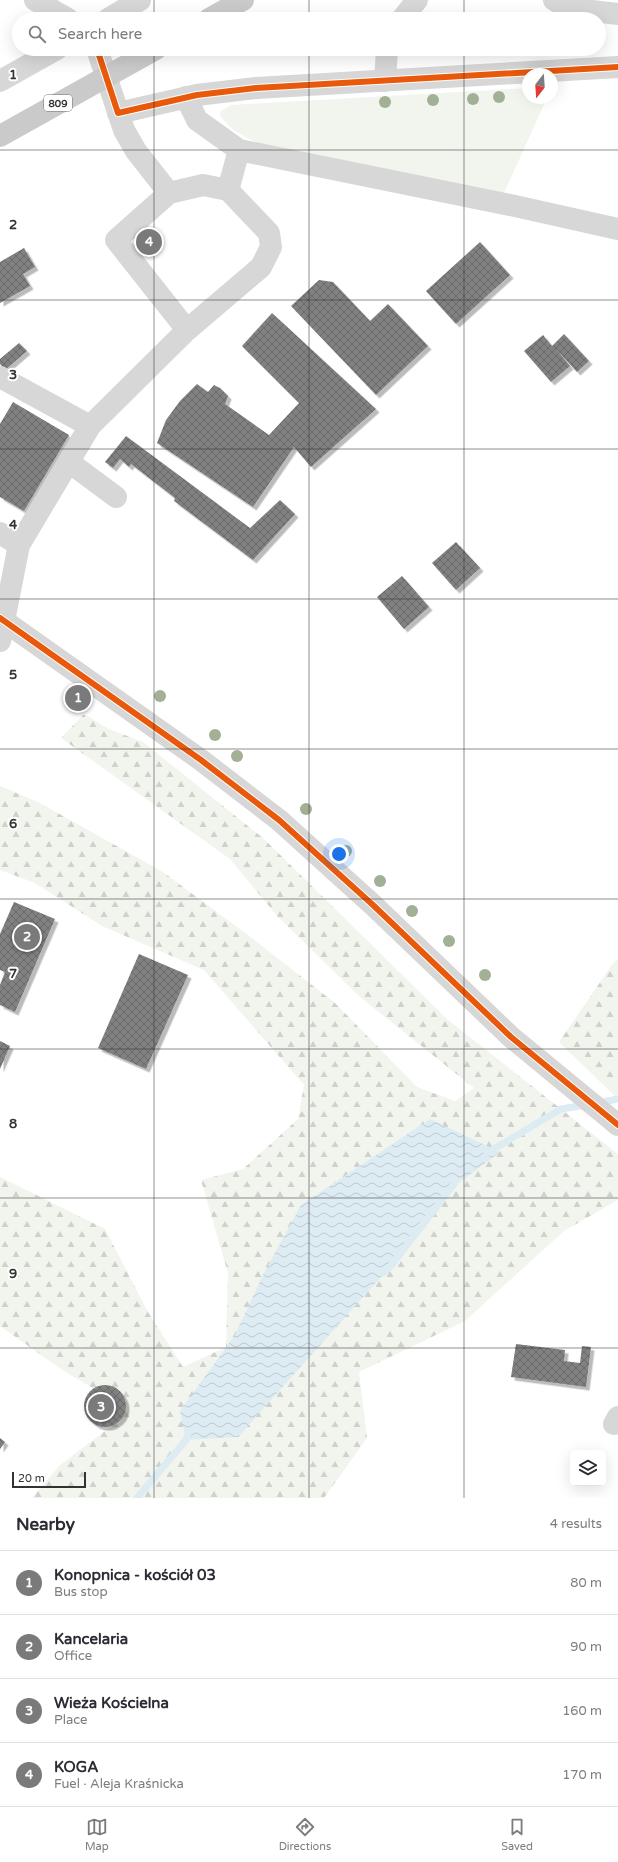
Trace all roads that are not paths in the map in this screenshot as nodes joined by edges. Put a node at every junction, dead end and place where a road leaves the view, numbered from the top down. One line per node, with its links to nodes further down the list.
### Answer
1 (35, 0): 6 (street)
2 (140, 0): 7 (street)
3 (243, 0): 8 (main road)
4 (417, 0): 9 (street)
5 (554, 0): 10 (street)
6 (56, 12)
7 (120, 12)
8 (222, 12)
9 (408, 12)
10 (601, 12)
11 (606, 13): 12 (street)
12 (618, 14)
13 (45, 56): 19 (street)
14 (99, 56): 18 (street)
15 (144, 56): 18 (main road, 809)
16 (387, 56): 20 (street)
17 (618, 67): 20 (street)
18 (106, 77): 22 (street); 23 (main road, 809)
19 (0, 81)
20 (385, 81): 21 (street)
21 (186, 97): 22 (street); 24 (street)
22 (118, 113): 26 (street)
23 (0, 136)
24 (239, 150): 25 (street); 27 (street)
25 (228, 190): 26 (street); 28 (street)
26 (169, 193): 28 (street)
27 (618, 228)
28 (187, 330): 30 (street)
29 (2, 383): 30 (street)
30 (90, 426): 31 (street)
31 (69, 462): 32 (street); 34 (street)
32 (116, 497)
33 (0, 533): 34 (street)
34 (19, 545): 35 (street)
35 (2, 627): 36 (street)
36 (618, 1125)

